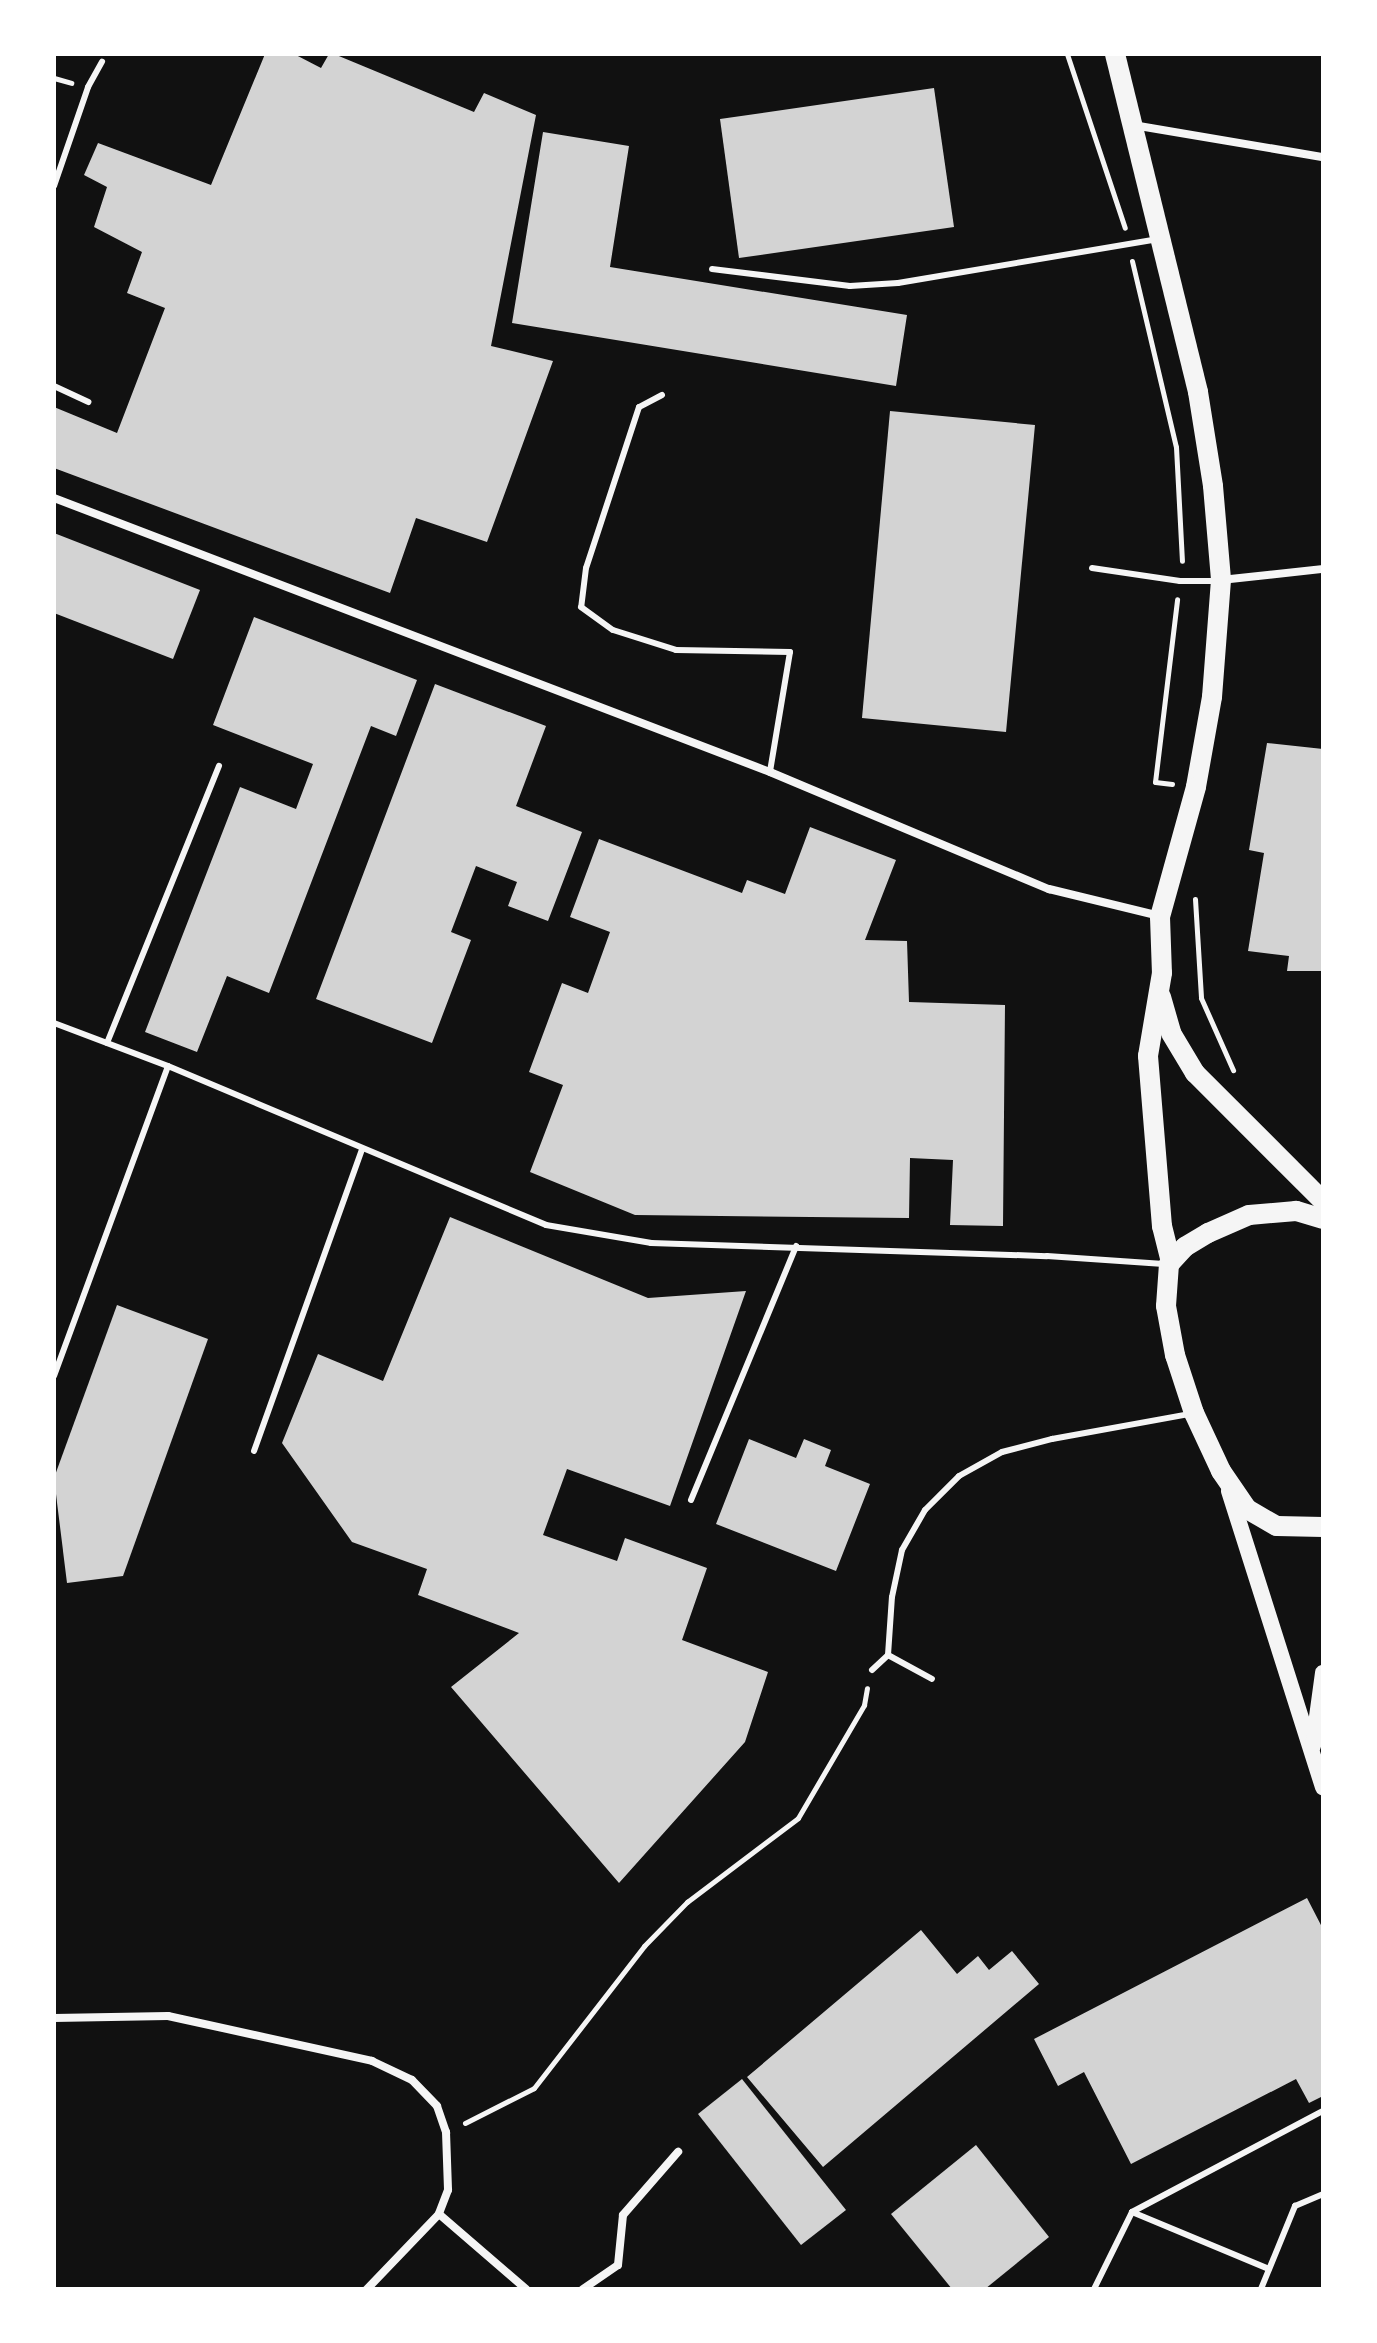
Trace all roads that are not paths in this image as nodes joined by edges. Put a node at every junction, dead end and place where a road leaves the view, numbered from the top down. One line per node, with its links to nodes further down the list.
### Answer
1 (1115, 54): 3 (main road)
2 (102, 62): 5 (lane)
3 (1133, 124): 4 (street); 6 (main road)
4 (1323, 157)
5 (54, 186)
6 (1161, 238): 7 (lane); 14 (main road)
7 (712, 269)
8 (54, 386): 10 (lane)
9 (662, 395): 16 (lane)
10 (88, 402)
11 (54, 498): 16 (street)
12 (1092, 568): 14 (lane)
13 (1323, 569): 14 (street)
14 (1221, 580): 17 (main road)
15 (219, 766): 20 (lane)
16 (770, 772): 17 (street)
17 (1160, 917): 18 (main road)
18 (1159, 989): 23 (main road); 26 (main road)
19 (54, 1023): 20 (lane)
20 (107, 1043): 21 (lane)
21 (168, 1066): 22 (lane); 27 (lane)
22 (362, 1150): 25 (lane); 29 (lane)
23 (1323, 1201)
24 (1323, 1219): 26 (main road)
25 (796, 1246): 26 (lane); 31 (lane)
26 (1170, 1263): 28 (main road)
27 (54, 1376)
28 (1194, 1413): 30 (main road); 33 (lane)
29 (254, 1451)
30 (1221, 1471): 32 (main road); 37 (main road)
31 (691, 1500)
32 (1323, 1527)
33 (888, 1655): 34 (lane); 36 (lane)
34 (872, 1670)
35 (1323, 1673): 37 (main road)
36 (932, 1679)
37 (1312, 1753): 38 (main road)
38 (1323, 1787)
39 (54, 2018): 44 (street)
40 (1323, 2111): 43 (lane)
41 (678, 2152): 48 (street)
42 (1323, 2194): 45 (lane)
43 (1132, 2212): 45 (lane); 49 (lane)
44 (439, 2214): 46 (street); 47 (street)
45 (1269, 2269): 50 (lane)
46 (367, 2289)
47 (526, 2289)
48 (583, 2289)
49 (1094, 2289)
50 (1261, 2289)

